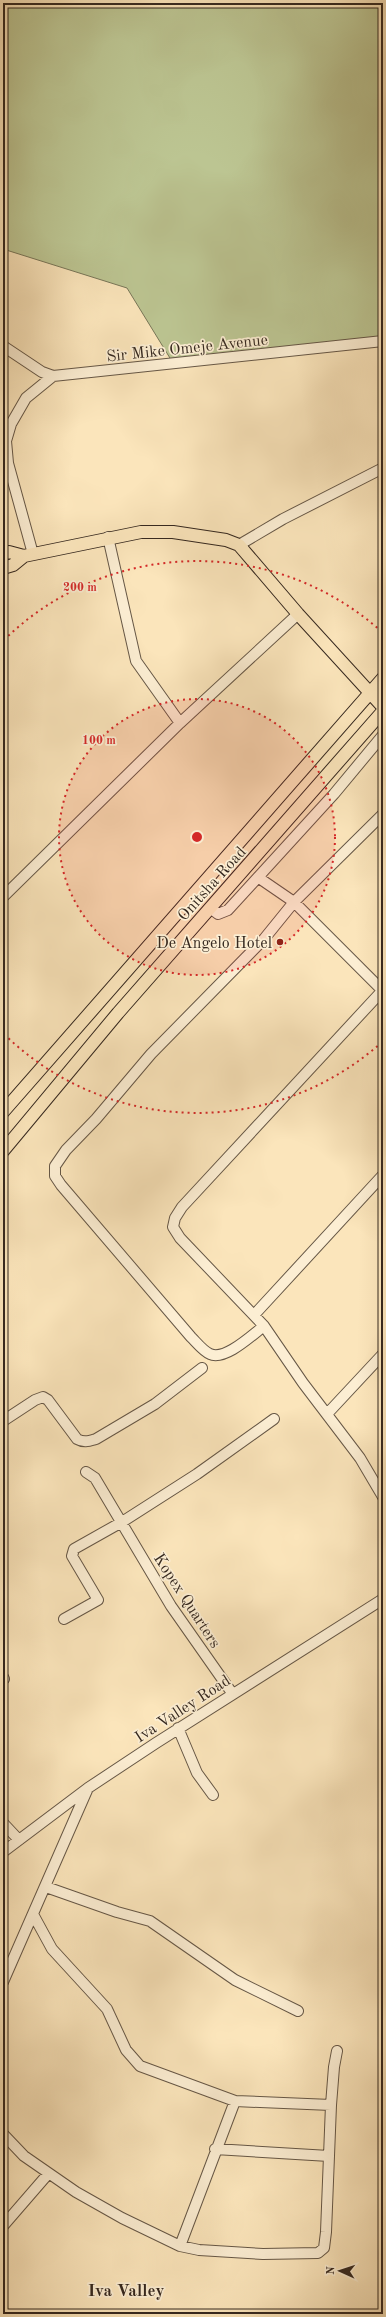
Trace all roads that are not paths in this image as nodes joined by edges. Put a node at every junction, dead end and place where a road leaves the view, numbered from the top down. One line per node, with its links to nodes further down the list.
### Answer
1 (383, 341): 3 (street, Sir Mike Omeje Avenue)
2 (3, 346): 3 (street)
3 (53, 376): 8 (street)
4 (383, 468): 6 (street)
5 (108, 537): 6 (main road); 8 (main road); 15 (street)
6 (239, 545): 10 (main road)
7 (3, 554): 8 (main road)
8 (28, 555): 9 (main road)
9 (3, 568)
10 (298, 614): 12 (main road); 15 (street)
11 (383, 678): 12 (main road, Onitsha Road)
12 (371, 692): 13 (main road); 23 (main road, Onitsha Road)
13 (383, 707)
14 (383, 711): 21 (main road, Onitsha Road)
15 (180, 724): 19 (street)
16 (383, 735): 18 (street)
17 (383, 814): 20 (street)
18 (259, 878): 20 (street); 21 (street)
19 (3, 897)
20 (294, 902): 22 (street); 27 (street)
21 (210, 908): 24 (main road, Onitsha Road)
22 (383, 991): 26 (street)
23 (3, 1112)
24 (3, 1151)
25 (383, 1175): 26 (street)
26 (254, 1315): 27 (street)
27 (264, 1326): 30 (street)
28 (383, 1354): 30 (street)
29 (202, 1368): 32 (street)
30 (327, 1414): 34 (street)
31 (274, 1419): 35 (street)
32 (3, 1421)
33 (86, 1472): 35 (street, Kopex Quarters)
34 (383, 1497)
35 (122, 1522): 37 (street); 38 (street, Kopex Quarters)
36 (383, 1599): 38 (street, Iva Valley Road)
37 (64, 1619)
38 (232, 1693): 39 (street, Iva Valley Road)
39 (178, 1728): 40 (street, Iva Valley Road); 41 (street)
40 (88, 1788): 43 (street, Iva Valley Road); 45 (street)
41 (213, 1795)
42 (3, 1823): 43 (street)
43 (19, 1840): 44 (street, Iva Valley Road)
44 (3, 1852)
45 (46, 1887): 46 (street); 48 (street)
46 (34, 1916): 47 (street); 50 (street)
47 (3, 1982)
48 (298, 2011)
49 (337, 2051): 51 (street)
50 (234, 2101): 51 (street); 53 (street)
51 (331, 2105): 54 (street)
52 (3, 2134): 55 (street)
53 (215, 2149): 54 (street); 57 (street)
54 (329, 2156): 57 (street)
55 (48, 2174): 56 (street); 57 (street)
56 (3, 2226)
57 (180, 2246)

